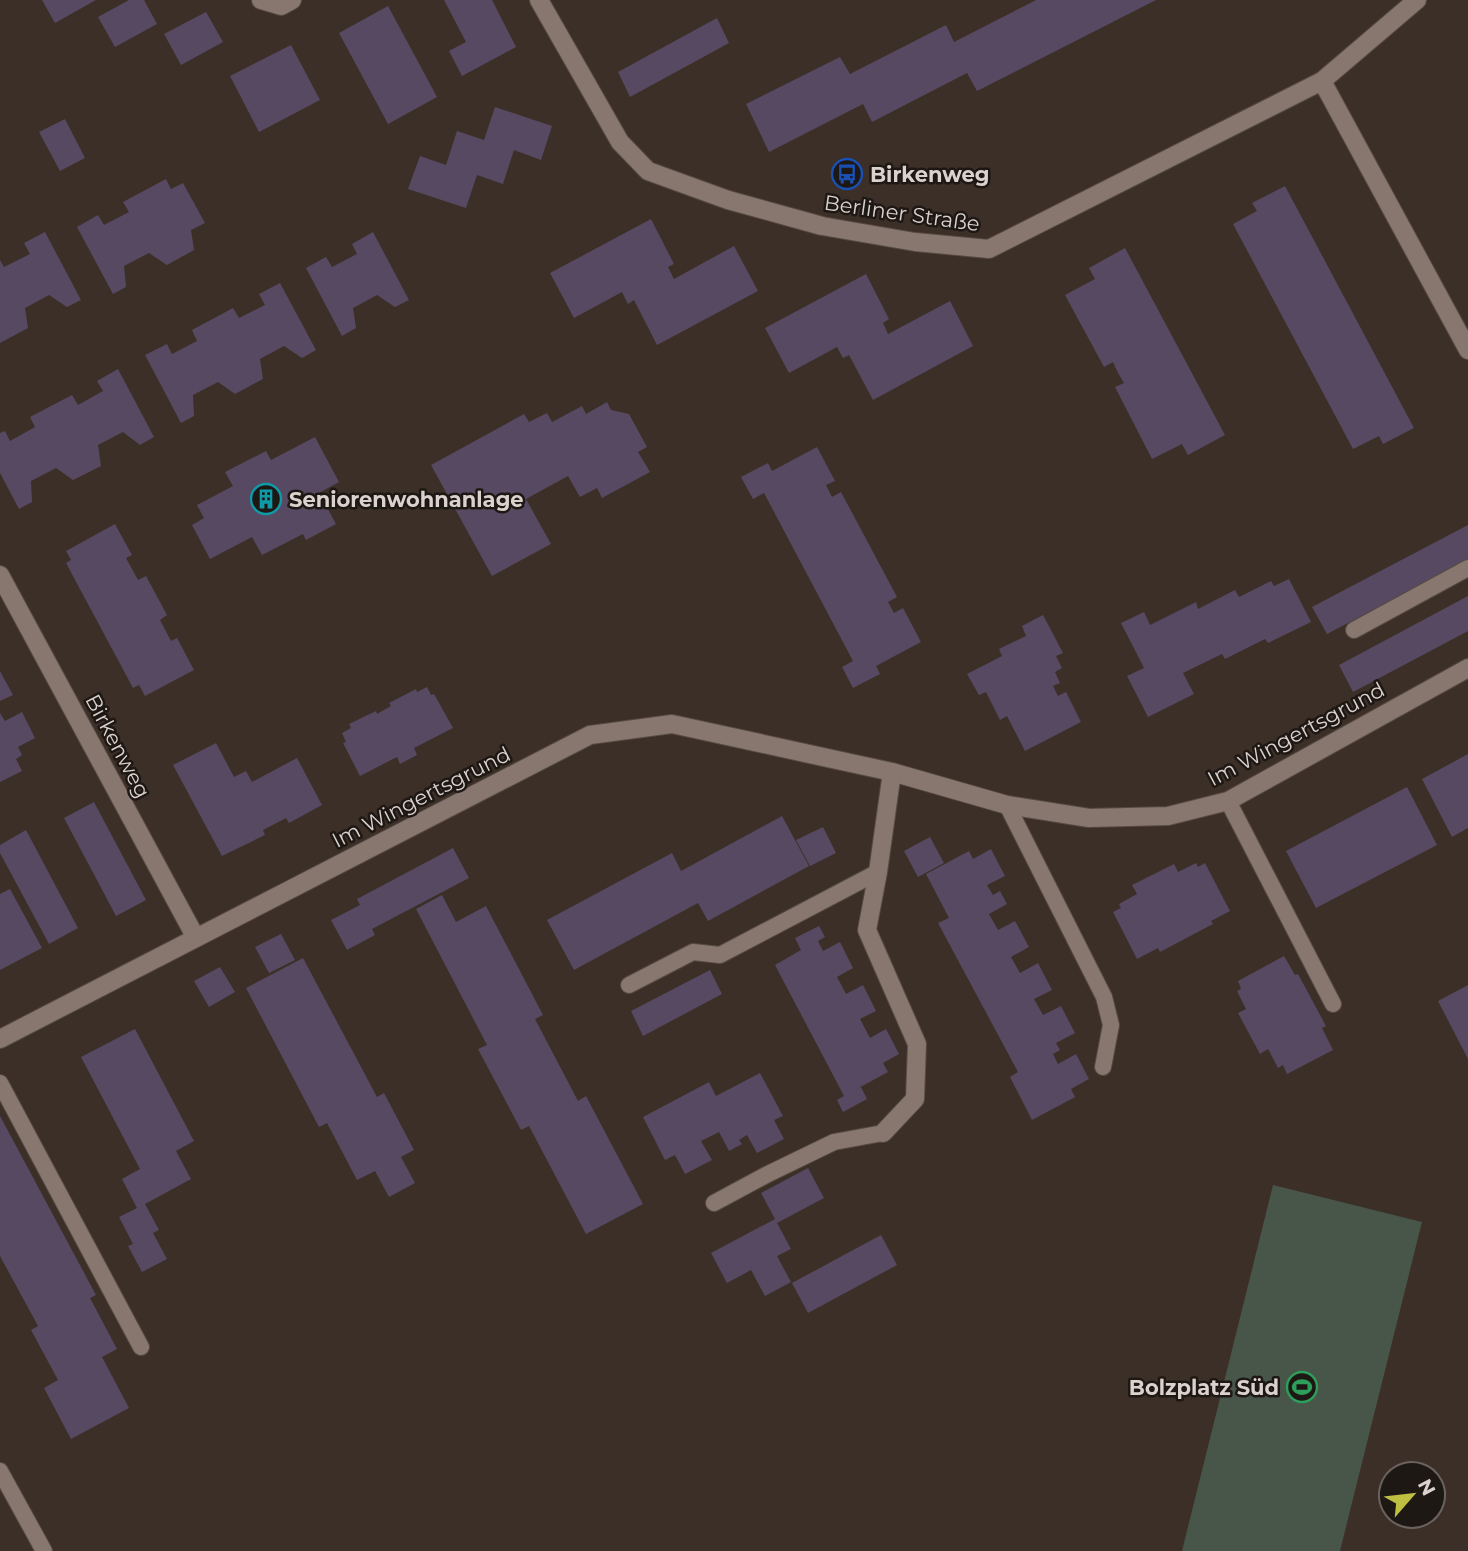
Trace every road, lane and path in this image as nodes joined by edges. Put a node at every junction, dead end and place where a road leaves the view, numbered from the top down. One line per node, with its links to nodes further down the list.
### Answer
1 (261, 0): 2 (street)
2 (292, 0)
3 (539, 0): 5 (street, Berliner Straße)
4 (1417, 0): 5 (street, Berliner Straße)
5 (1322, 81): 6 (street)
6 (1468, 350)
7 (1468, 568): 9 (lane)
8 (0, 575): 15 (street, Birkenweg)
9 (1354, 630)
10 (1468, 668): 12 (street, Im Wingertsgrund)
11 (892, 772): 13 (street, Im Wingertsgrund); 14 (street); 15 (street, Im Wingertsgrund)
12 (1228, 800): 13 (street, Im Wingertsgrund); 17 (lane)
13 (1007, 805): 19 (lane)
14 (878, 872): 16 (lane); 21 (street)
15 (196, 938): 18 (street, Im Wingertsgrund)
16 (629, 985)
17 (1333, 1004)
18 (0, 1040)
19 (1103, 1067)
20 (0, 1083): 23 (lane)
21 (883, 1133): 22 (lane)
22 (714, 1203)
23 (141, 1347)
24 (0, 1471): 25 (lane)
25 (44, 1551)

